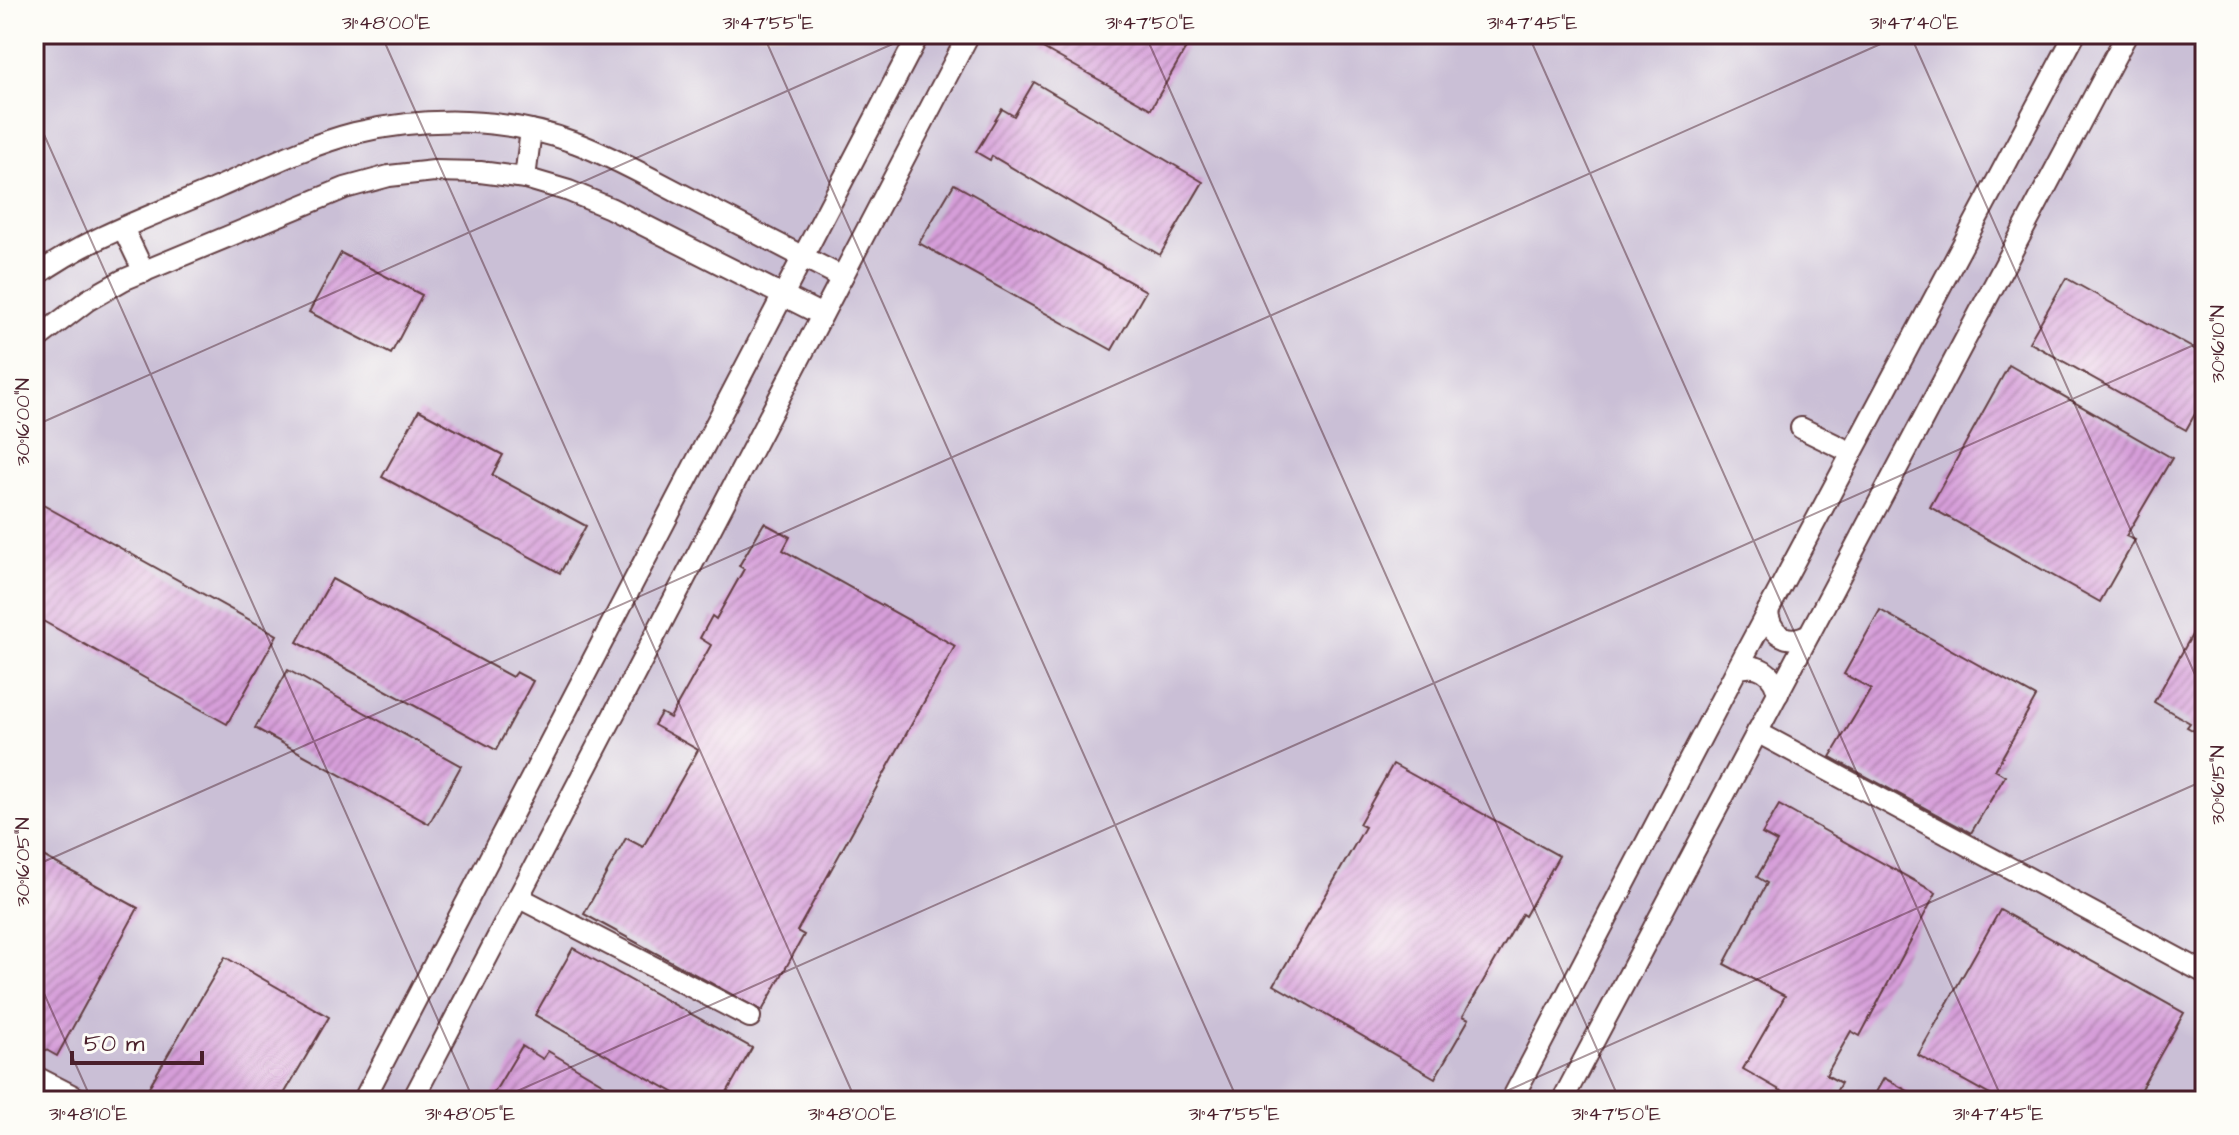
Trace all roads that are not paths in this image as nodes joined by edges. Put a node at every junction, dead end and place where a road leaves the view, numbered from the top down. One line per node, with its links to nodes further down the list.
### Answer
1 (919, 34): 8 (lane)
2 (969, 34): 11 (lane)
3 (2075, 34): 16 (lane)
4 (2127, 34): 18 (lane)
5 (531, 130): 6 (lane); 7 (lane); 8 (lane)
6 (525, 178): 9 (lane); 12 (lane)
7 (123, 228): 9 (lane); 10 (lane)
8 (803, 257): 11 (lane); 12 (lane)
9 (144, 272): 14 (lane)
10 (34, 277)
11 (842, 277): 13 (lane)
12 (783, 295): 13 (lane); 27 (lane)
13 (822, 315): 22 (lane)
14 (34, 341)
15 (1801, 428): 16 (lane)
16 (1852, 453): 17 (lane)
17 (1768, 610): 18 (lane); 19 (lane)
18 (1809, 634): 20 (lane)
19 (1737, 669): 20 (lane); 29 (lane)
20 (1778, 694): 21 (lane)
21 (1757, 732): 23 (lane); 30 (lane)
22 (518, 897): 24 (lane); 28 (lane)
23 (2205, 973)
24 (750, 1017)
25 (34, 1076): 26 (lane)
26 (83, 1101)
27 (363, 1101)
28 (412, 1101)
29 (1511, 1101)
30 (1562, 1101)

